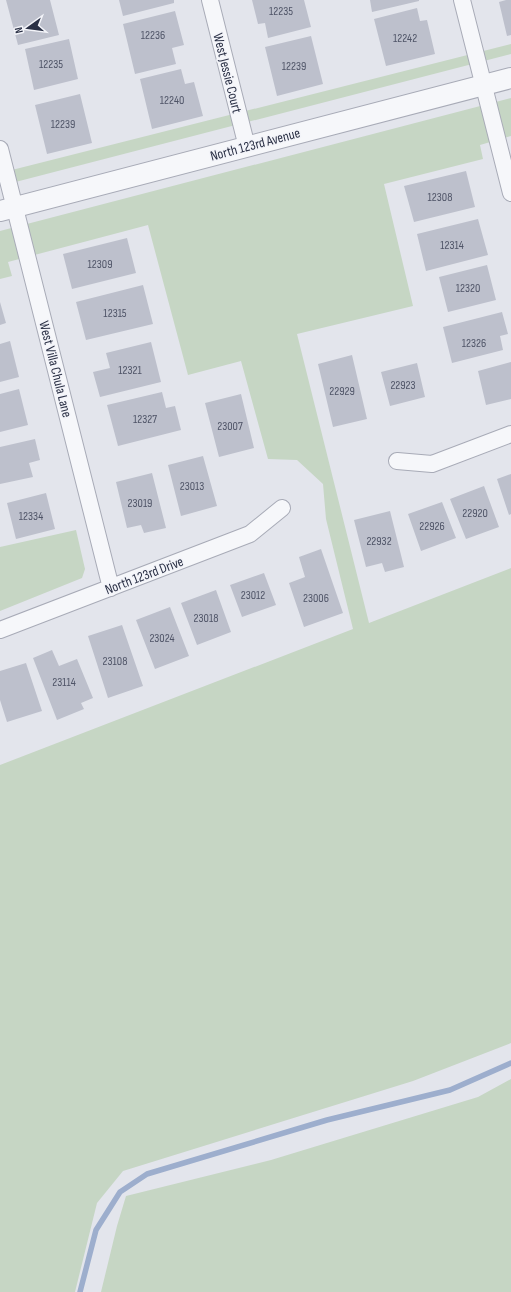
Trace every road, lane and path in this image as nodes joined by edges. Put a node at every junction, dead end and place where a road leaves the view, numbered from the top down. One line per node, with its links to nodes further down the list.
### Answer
1 (210, 0): 5 (street, West Jessie Court)
2 (462, 0): 4 (street)
3 (511, 78): 4 (street, North 123rd Avenue)
4 (484, 85): 5 (street, North 123rd Avenue); 7 (street)
5 (246, 147): 8 (street, North 123rd Avenue)
6 (0, 149): 8 (street, West Villa Chula Lane)
7 (511, 193)
8 (8, 209): 12 (street, West Villa Chula Lane)
9 (511, 434): 10 (street)
10 (397, 461)
11 (282, 508): 12 (street, North 123rd Drive)
12 (112, 588): 13 (street, North 123rd Drive)
13 (0, 630)

